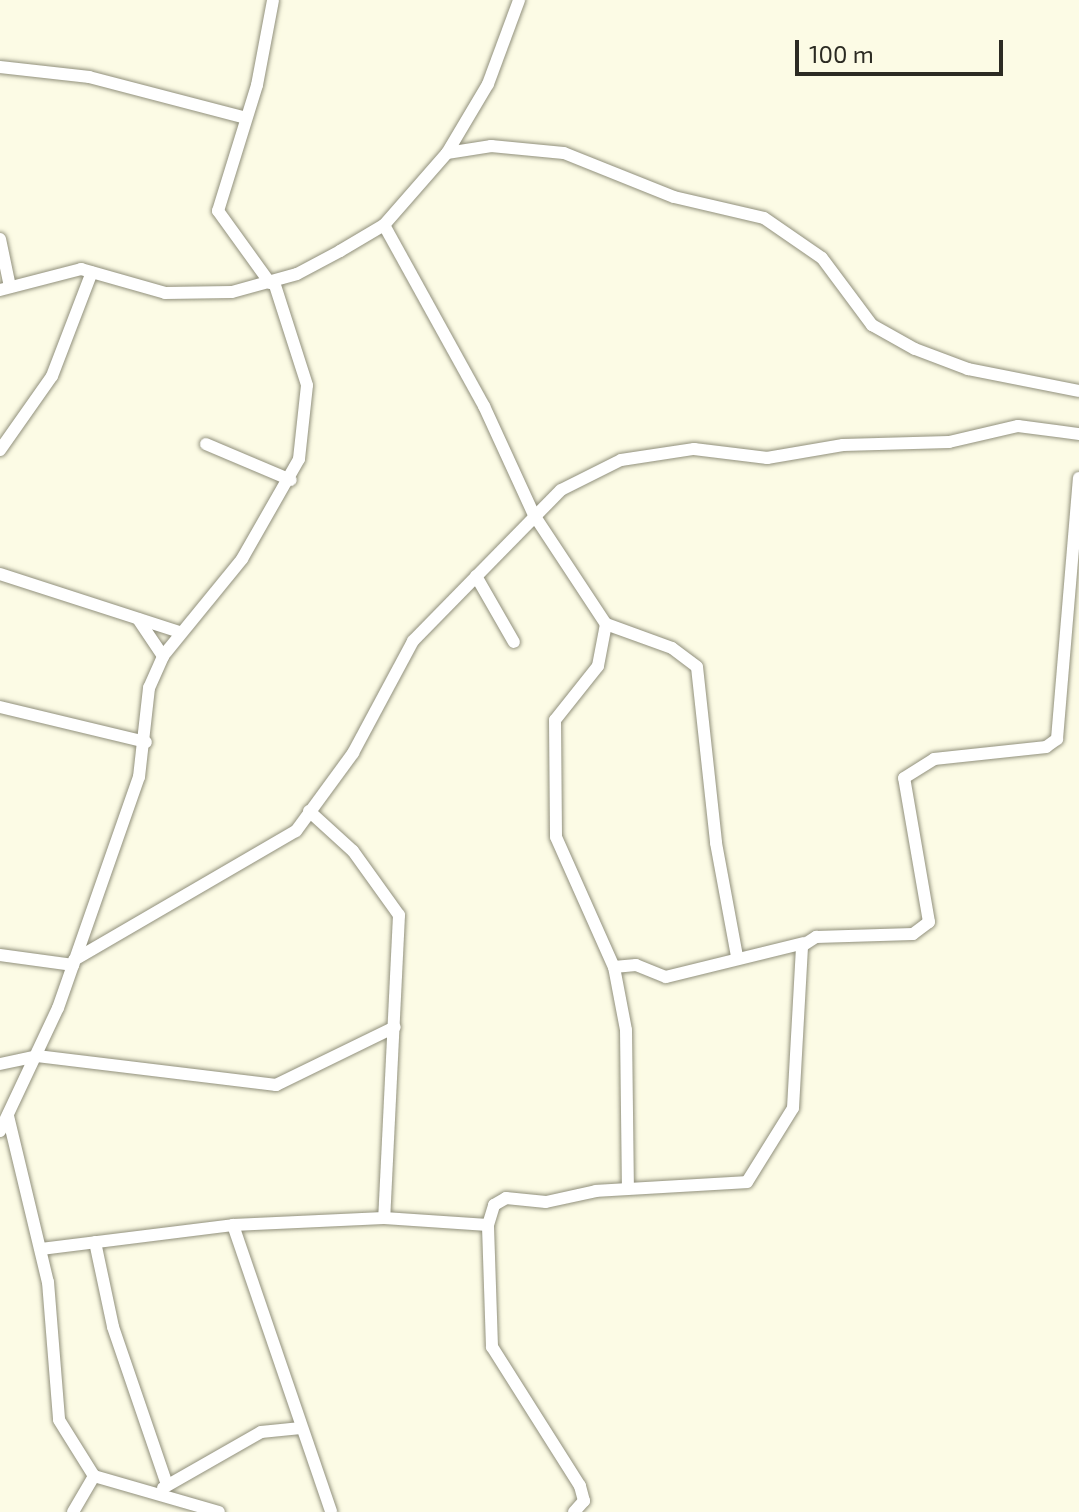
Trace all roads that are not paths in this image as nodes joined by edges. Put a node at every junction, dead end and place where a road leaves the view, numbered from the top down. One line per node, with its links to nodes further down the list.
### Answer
1 (273, 0): 4 (street)
2 (519, 0): 5 (street)
3 (0, 67): 4 (street)
4 (246, 118): 9 (street)
5 (447, 153): 6 (street); 11 (street)
6 (384, 225): 9 (street); 18 (street)
7 (0, 239): 10 (street)
8 (92, 272): 9 (street); 10 (street); 14 (street)
9 (272, 282): 16 (street)
10 (5, 288)
11 (1079, 391)
12 (1079, 434): 18 (street)
13 (206, 444): 16 (street)
14 (0, 450)
15 (1079, 478): 17 (street)
16 (291, 480): 23 (street)
17 (1078, 506): 27 (street)
18 (534, 515): 20 (street); 22 (street)
19 (0, 574): 21 (street)
20 (476, 576): 24 (street); 30 (street)
21 (138, 619): 23 (street); 25 (street)
22 (606, 624): 33 (street); 35 (street)
23 (180, 632): 25 (street)
24 (514, 642)
25 (163, 656): 29 (street)
26 (0, 707): 29 (street)
27 (1064, 715): 28 (street); 31 (street)
28 (1079, 718)
29 (146, 742): 34 (street)
30 (309, 811): 34 (street); 36 (street)
31 (804, 943): 33 (street); 41 (street)
32 (0, 955): 34 (street)
33 (737, 956): 35 (street)
34 (74, 962): 37 (street)
35 (614, 967): 41 (street)
36 (395, 1027): 37 (street); 42 (street)
37 (37, 1056): 38 (street); 39 (street)
38 (0, 1064)
39 (8, 1116): 40 (street); 46 (street)
40 (0, 1131)
41 (628, 1188): 44 (street)
42 (384, 1218): 43 (street); 44 (street)
43 (233, 1225): 45 (street); 47 (street)
44 (488, 1225): 53 (street)
45 (95, 1242): 46 (street); 49 (street)
46 (41, 1249): 48 (street)
47 (301, 1428): 49 (street); 52 (street)
48 (94, 1476): 49 (street); 50 (street)
49 (162, 1489): 51 (street)
50 (73, 1512)
51 (219, 1512)
52 (331, 1512)
53 (574, 1512)

